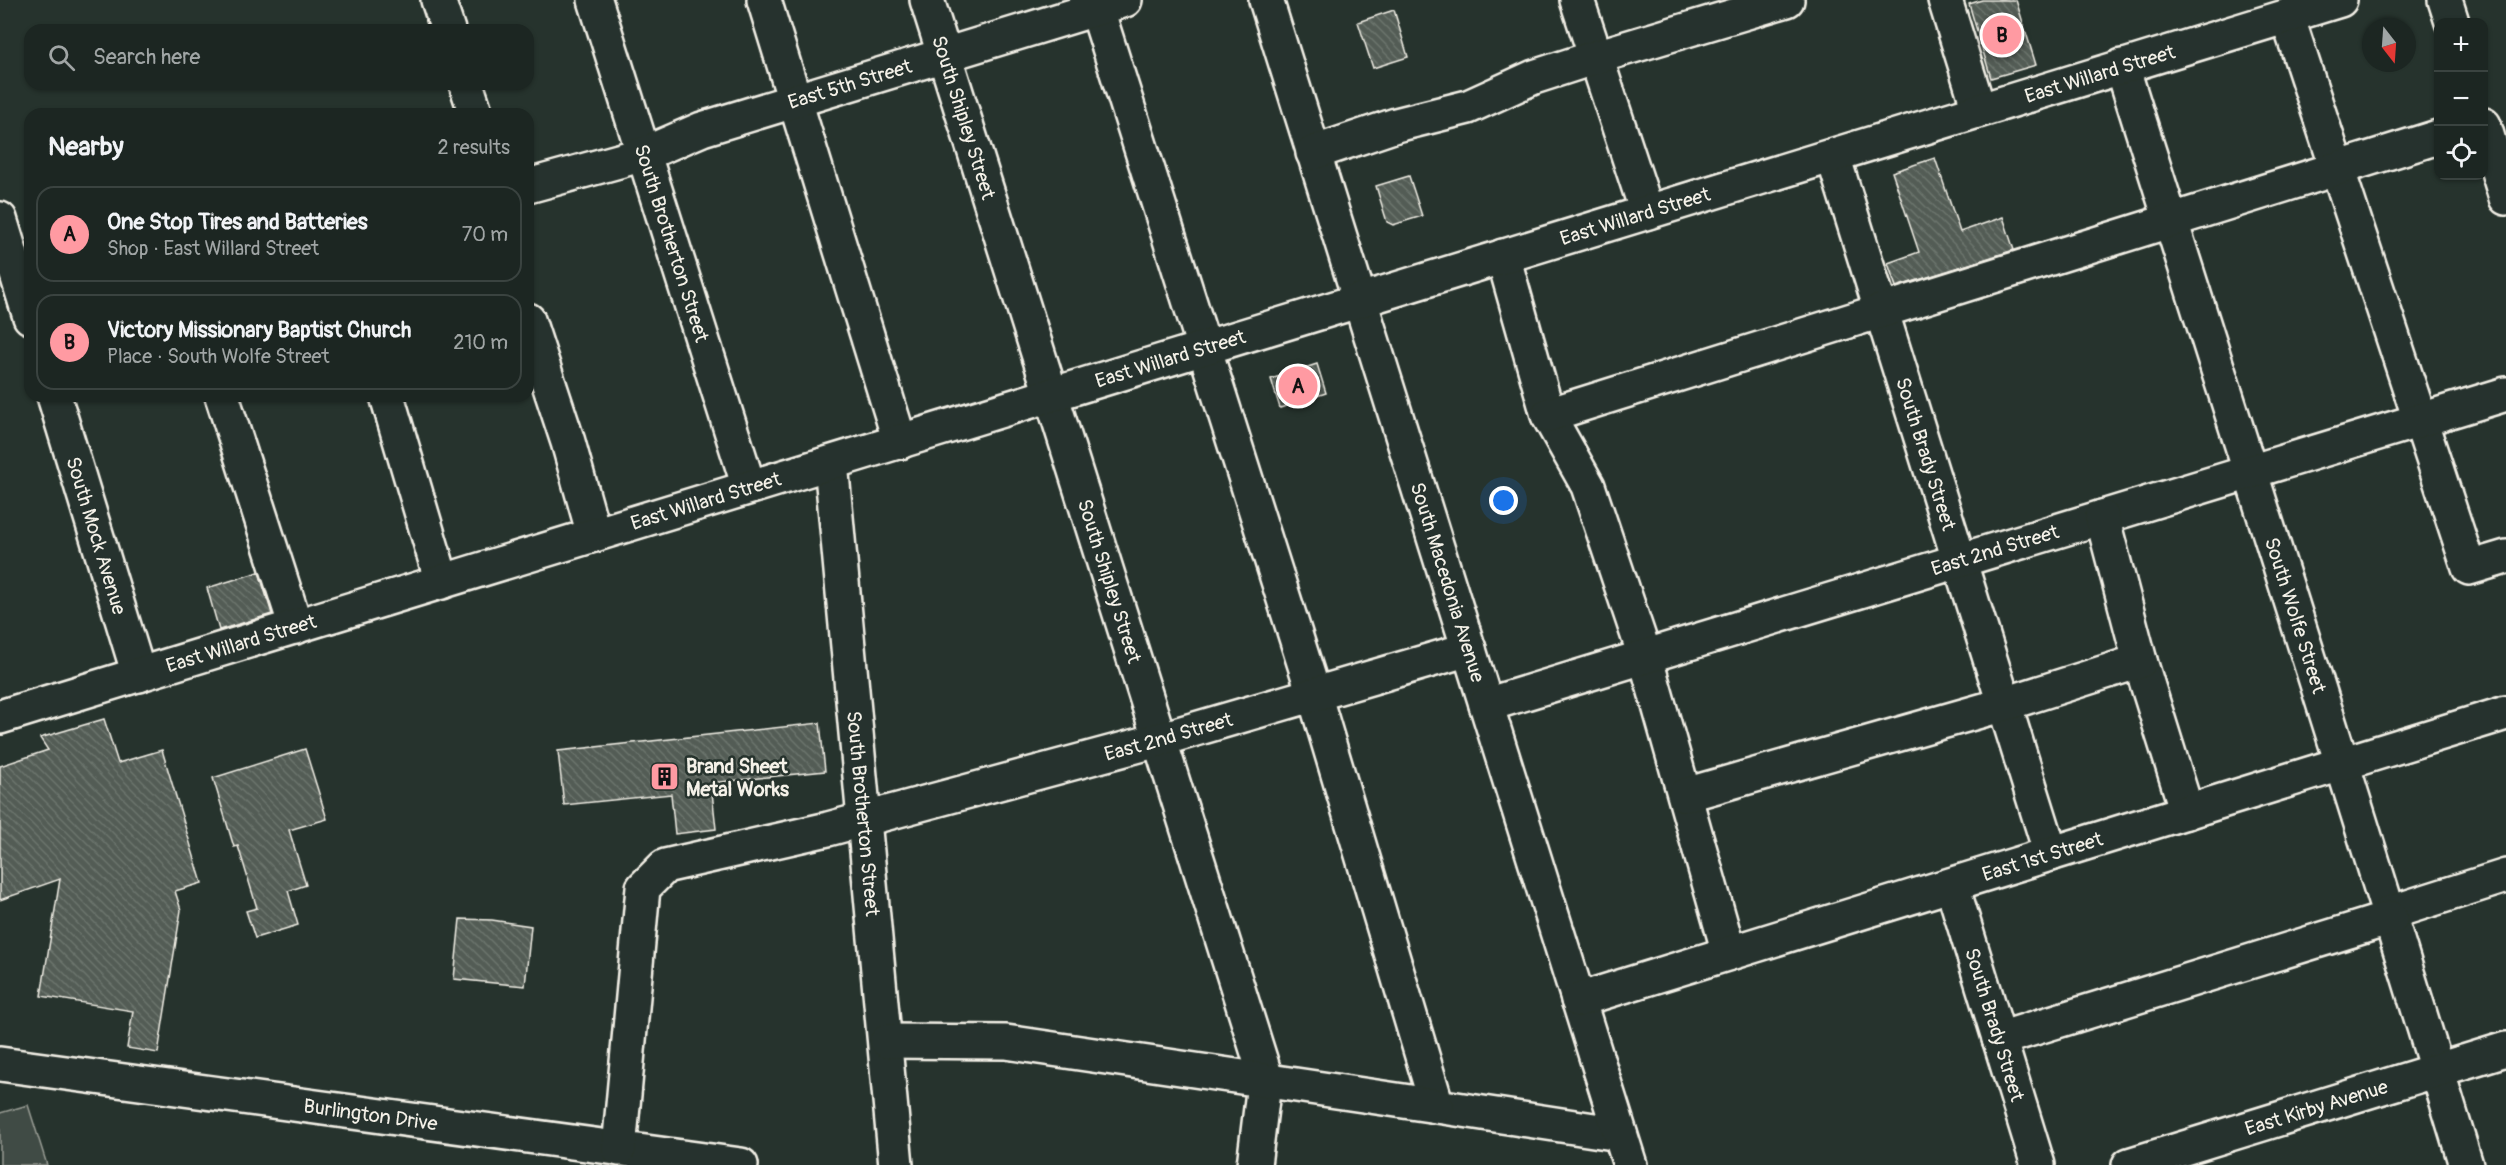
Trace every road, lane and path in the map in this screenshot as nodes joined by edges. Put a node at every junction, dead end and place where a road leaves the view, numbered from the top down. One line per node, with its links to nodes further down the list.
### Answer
1 (438, 0): 13 (street)
2 (595, 0): 26 (street, South Brotherton Street)
3 (764, 0): 18 (street)
4 (927, 0): 14 (street, South Shipley Street)
5 (1266, 0): 25 (street, South Macedonia Avenue)
6 (1577, 0): 15 (street)
7 (1787, 0): 15 (street)
8 (1945, 0): 20 (street)
9 (2445, 0): 12 (street)
10 (1105, 3): 14 (street, East 5th Street); 39 (street)
11 (2313, 6): 16 (street, East Willard Street); 28 (street)
12 (2451, 18)
13 (446, 24)
14 (944, 54): 18 (street, East 5th Street); 41 (street, South Shipley Street)
15 (1596, 57): 25 (street); 31 (street)
16 (2122, 66): 20 (street, East Willard Street); 33 (street, South Wolfe Street)
17 (468, 90): 19 (street)
18 (795, 100): 26 (street, East 5th Street); 47 (street)
19 (474, 108)
20 (1979, 110): 27 (street, East Willard Street)
21 (2506, 117): 22 (street)
22 (2488, 123)
23 (2485, 126): 30 (street)
24 (2434, 139): 28 (street)
25 (1313, 153): 36 (street, South Macedonia Avenue)
26 (644, 154): 29 (street, East 5th Street); 50 (street, South Brotherton Street)
27 (1833, 156): 31 (street, East Willard Street); 37 (street, South Brady Street)
28 (2338, 168): 33 (street); 46 (street)
29 (534, 184)
30 (2506, 198)
31 (1647, 212): 34 (street, East Willard Street)
32 (0, 219): 35 (street)
33 (2170, 220): 37 (street); 49 (street, South Wolfe Street)
34 (1503, 256): 36 (street, East Willard Street); 45 (street)
35 (24, 297)
36 (1359, 300): 39 (street, East Willard Street); 57 (street, South Macedonia Avenue)
37 (1882, 310): 45 (street); 54 (street, South Brady Street)
38 (534, 338): 52 (street)
39 (1205, 348): 41 (street, East Willard Street); 61 (street)
40 (2506, 394): 46 (street, East 2nd Street)
41 (1051, 395): 47 (street, East Willard Street); 66 (street, South Shipley Street)
42 (56, 402): 60 (street, South Mock Avenue)
43 (224, 402): 56 (street)
44 (389, 402): 55 (street)
45 (1548, 415): 58 (street)
46 (2420, 420): 49 (street, East 2nd Street); 53 (street)
47 (900, 442): 48 (street, East Willard Street)
48 (831, 463): 50 (street, East Willard Street); 70 (street, South Brotherton Street)
49 (2249, 472): 51 (street, East 2nd Street); 67 (street, South Wolfe Street)
50 (749, 488): 52 (street, East Willard Street)
51 (2102, 517): 54 (street, East 2nd Street); 59 (street)
52 (594, 535): 55 (street, East Willard Street)
53 (2506, 557)
54 (1960, 560): 58 (street, East 2nd Street); 62 (street, South Brady Street)
55 (442, 582): 56 (street, East Willard Street)
56 (296, 627): 60 (street, East Willard Street)
57 (1469, 649): 61 (street, East 2nd Street); 63 (street, South Macedonia Avenue)
58 (1645, 656): 63 (street, East 2nd Street); 68 (street)
59 (2140, 661): 62 (street); 69 (street)
60 (139, 675): 65 (street, East Willard Street)
61 (1314, 694): 66 (street, East 2nd Street); 83 (street)
62 (2005, 704): 68 (street); 71 (street, South Brady Street)
63 (1486, 705): 76 (street, South Macedonia Avenue)
64 (2506, 713): 67 (street, East 1st Street)
65 (0, 717)
66 (1158, 740): 70 (street, East 2nd Street); 82 (street, South Shipley Street)
67 (2342, 764): 69 (street, East 1st Street); 74 (street, South Wolfe Street)
68 (1684, 795): 75 (street)
69 (2187, 812): 71 (street, East 1st Street)
70 (866, 818): 78 (street, South Brotherton Street); 85 (street, East 2nd Street)
71 (2051, 854): 73 (street, East 1st Street)
72 (2506, 876): 74 (street)
73 (1952, 885): 75 (street, East 1st Street); 77 (street, South Brady Street)
74 (2390, 915): 77 (street); 81 (street, South Wolfe Street)
75 (1729, 953): 76 (street, East 1st Street)
76 (1578, 1000): 84 (street, South Macedonia Avenue)
77 (1999, 1039): 91 (street, South Brady Street)
78 (887, 1041): 82 (street); 88 (street, South Brotherton Street)
79 (2506, 1049): 81 (street, East Kirby Avenue)
80 (0, 1064): 85 (street, Burlington Drive)
81 (2438, 1070): 86 (street, East Kirby Avenue); 93 (street, South Wolfe Street)
82 (1266, 1081): 83 (street); 89 (street, South Shipley Street)
83 (1437, 1106): 84 (street)
84 (1620, 1134): 90 (street, South Macedonia Avenue)
85 (619, 1149): 87 (street, Burlington Drive)
86 (2181, 1157): 92 (street, East Kirby Avenue)
87 (741, 1165)
88 (896, 1165)
89 (1254, 1165)
90 (1630, 1165)
91 (2038, 1165)
92 (2129, 1165)
93 (2466, 1165)

